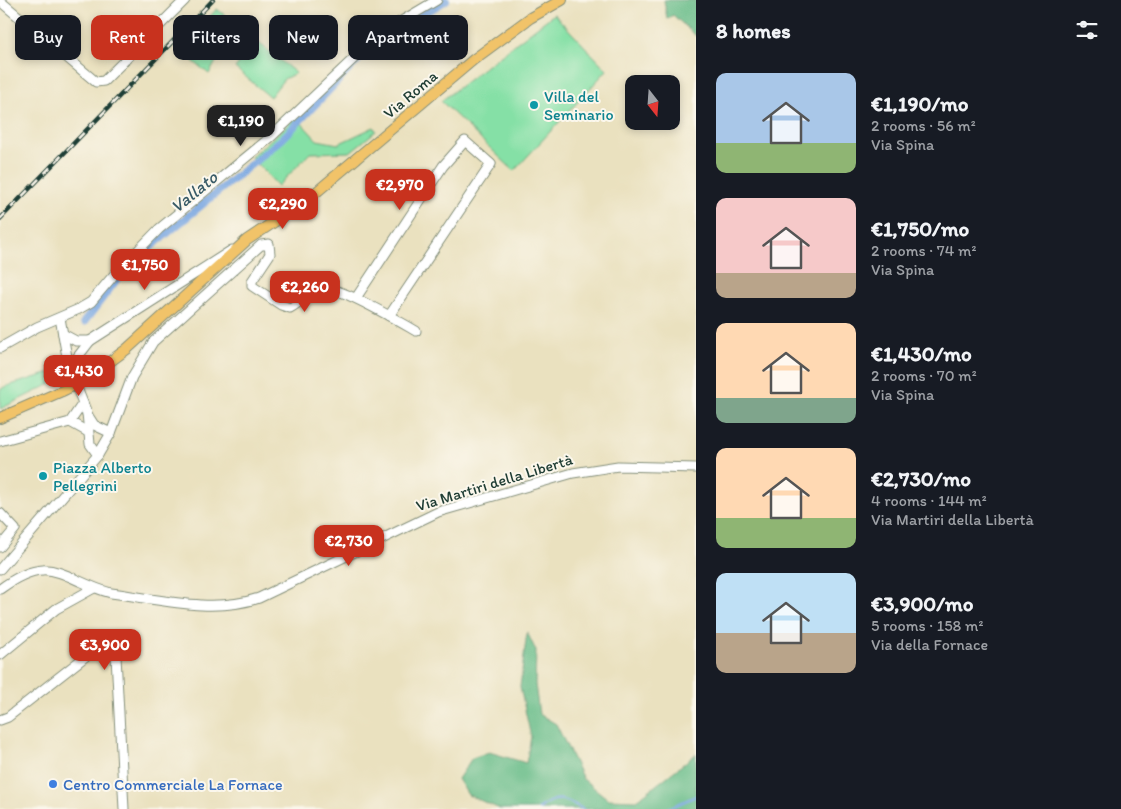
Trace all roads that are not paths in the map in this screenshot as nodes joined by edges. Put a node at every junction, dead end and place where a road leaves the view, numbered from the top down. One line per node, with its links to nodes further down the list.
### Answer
1 (185, 0): 4 (street)
2 (437, 0): 8 (street)
3 (562, 0): 5 (main road, Via Roma)
4 (0, 1)
5 (247, 240): 11 (street); 16 (main road, Via Roma, bridge)
6 (356, 298): 7 (street); 7 (street); 19 (street)
7 (389, 316): 9 (street)
8 (60, 318): 10 (street); 12 (street)
9 (416, 331)
10 (63, 334): 11 (street); 13 (street)
11 (90, 341): 13 (street)
12 (0, 348)
13 (69, 368): 14 (street)
14 (84, 403): 15 (street); 17 (street)
15 (87, 413): 18 (street); 19 (street)
16 (0, 418)
17 (70, 422): 18 (street); 20 (street)
18 (88, 432): 21 (street)
19 (111, 434): 21 (street)
20 (0, 441)
21 (98, 455): 25 (street)
22 (696, 468): 26 (street, Via Martiri della Libertà)
23 (0, 513): 24 (street)
24 (0, 547)
25 (0, 569)
26 (94, 588): 27 (street, Via Martiri della Libertà); 28 (street)
27 (0, 589)
28 (0, 655)
29 (0, 720): 30 (street)
30 (124, 809)

